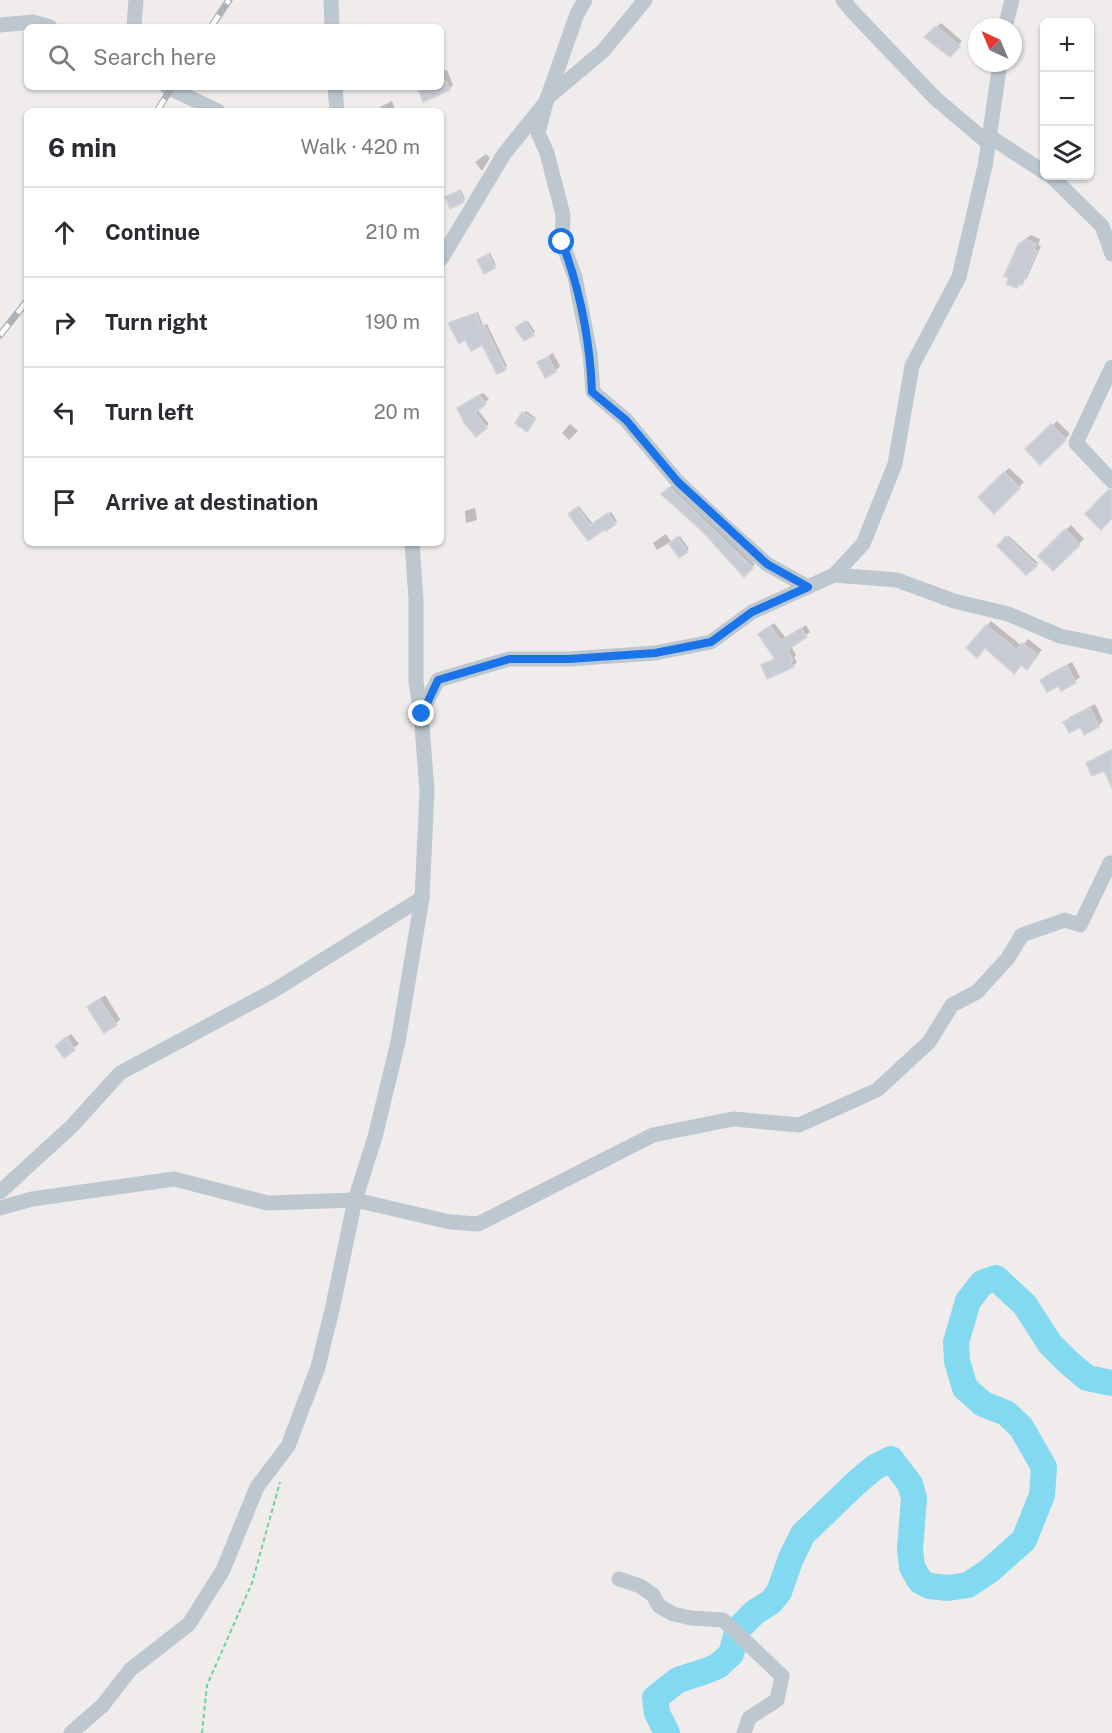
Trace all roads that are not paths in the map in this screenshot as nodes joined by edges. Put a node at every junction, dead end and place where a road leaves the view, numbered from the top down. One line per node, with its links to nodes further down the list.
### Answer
1 (136, 0): 10 (street)
2 (331, 0): 11 (street)
3 (585, 0): 16 (street)
4 (645, 0): 16 (street)
5 (832, 0): 7 (street)
6 (1012, 0): 8 (street)
7 (847, 6): 19 (street)
8 (1007, 18)
9 (40, 24): 12 (street)
10 (134, 24)
11 (332, 24)
12 (0, 25)
13 (999, 72): 19 (street)
14 (173, 90): 17 (street)
15 (336, 90): 18 (street)
16 (547, 98): 22 (street); 28 (street)
17 (212, 108)
18 (337, 108)
19 (988, 140): 20 (street); 27 (street)
20 (1040, 170)
21 (1055, 180): 23 (street)
22 (444, 254)
23 (1112, 254)
24 (1112, 367): 25 (street)
25 (1112, 482)
26 (412, 546): 30 (street)
27 (834, 575): 28 (street); 29 (street)
28 (808, 587): 30 (street)
29 (1112, 647)
30 (422, 714): 32 (street)
31 (1112, 863): 34 (street)
32 (422, 898): 33 (street); 34 (street)
33 (0, 1192)
34 (355, 1200): 35 (street); 37 (street)
35 (0, 1208)
36 (619, 1579): 38 (street)
37 (71, 1733)
38 (744, 1733)

